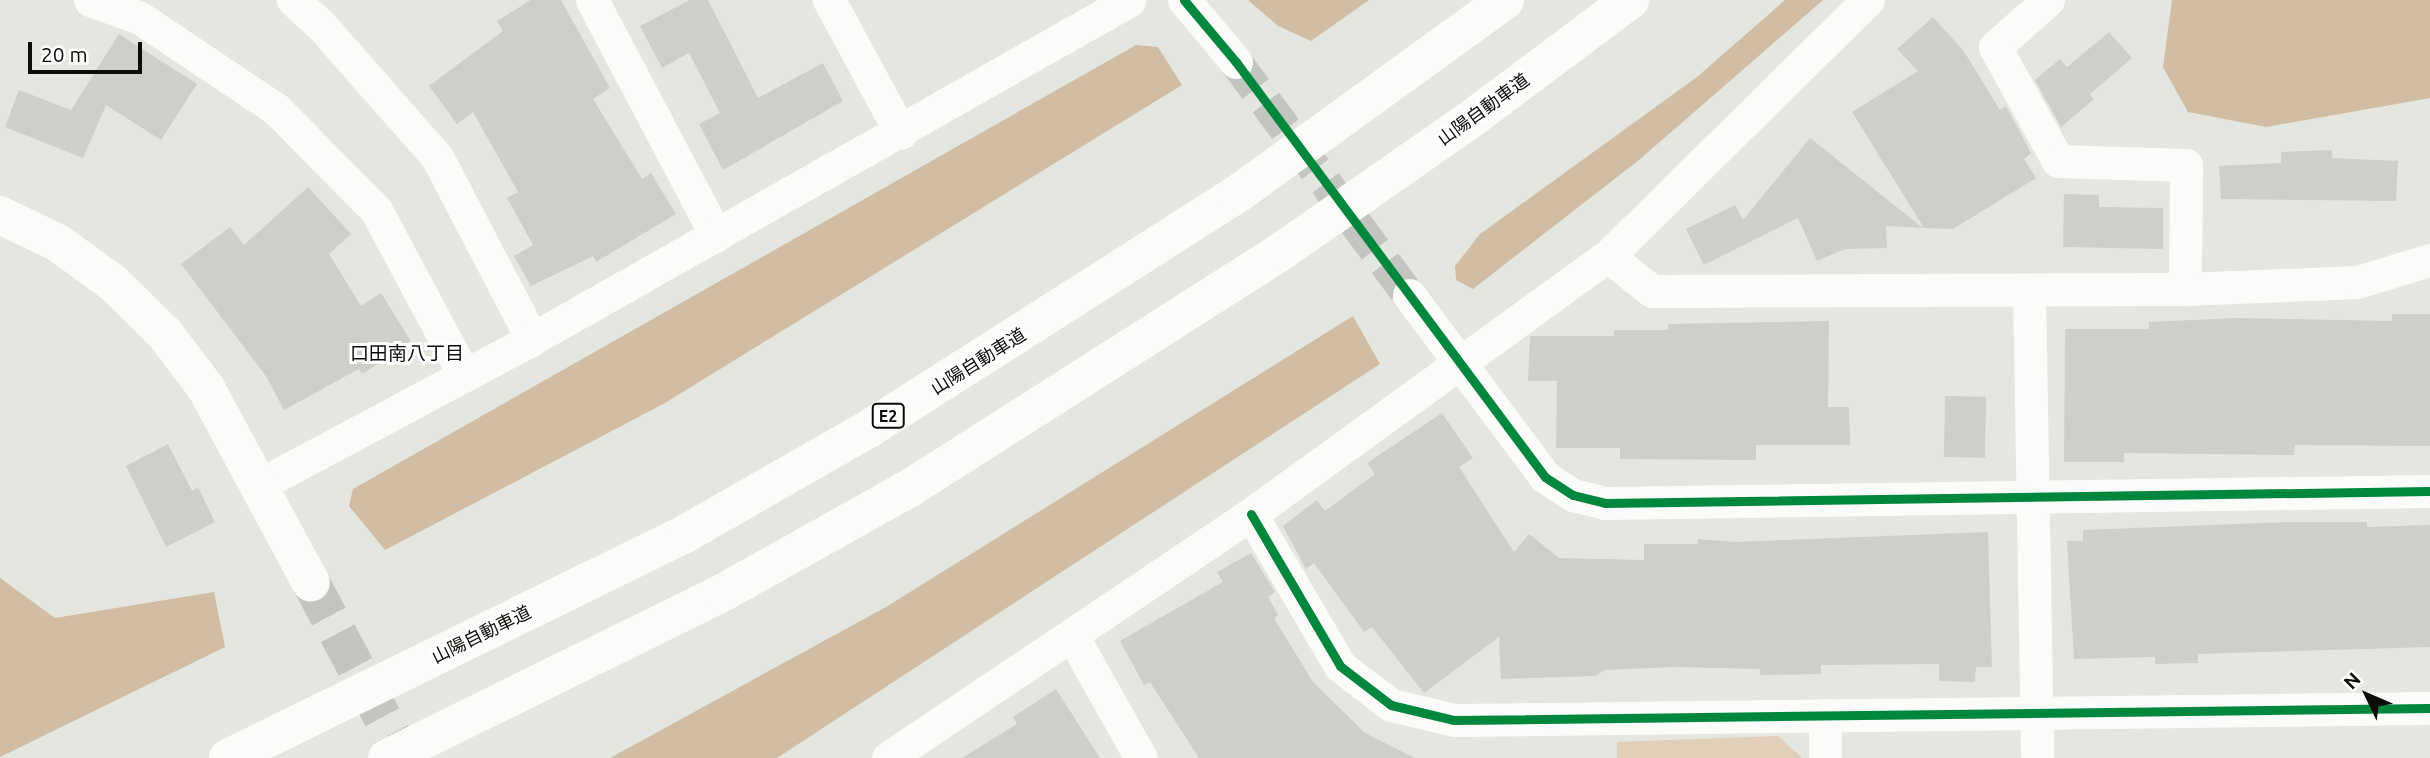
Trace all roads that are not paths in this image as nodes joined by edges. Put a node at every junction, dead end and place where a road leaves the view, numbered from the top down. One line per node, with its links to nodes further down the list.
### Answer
1 (90, 0): 22 (street)
2 (293, 0): 20 (street)
3 (592, 0): 14 (street)
4 (829, 0): 12 (street)
5 (1130, 0): 12 (street)
6 (1184, 0): 11 (street)
7 (1505, 0): 33 (main road, 山陽自動車道 / E2)
8 (1630, 0): 34 (main road, 山陽自動車道)
9 (1868, 0): 15 (street)
10 (2048, 0): 17 (street)
11 (1236, 62)
12 (901, 133): 14 (street)
13 (0, 215): 23 (main road)
14 (716, 235): 20 (street)
15 (1608, 256): 18 (street); 21 (street)
16 (2430, 260): 17 (street)
17 (2185, 289): 18 (street)
18 (2029, 290): 25 (street)
19 (1409, 295): 21 (street)
20 (533, 340): 22 (street)
21 (1459, 365): 25 (street); 26 (street)
22 (464, 375): 23 (street)
23 (261, 484): 27 (main road)
24 (2430, 491): 25 (street)
25 (2033, 497): 30 (street)
26 (1251, 514): 28 (street); 31 (street)
27 (311, 583)
28 (1073, 637): 32 (street); 35 (street)
29 (2430, 708): 30 (street)
30 (2036, 713): 31 (street); 37 (street)
31 (1825, 715): 36 (street)
32 (899, 755)
33 (228, 758)
34 (387, 758)
35 (1141, 758)
36 (1825, 758)
37 (2037, 758)

